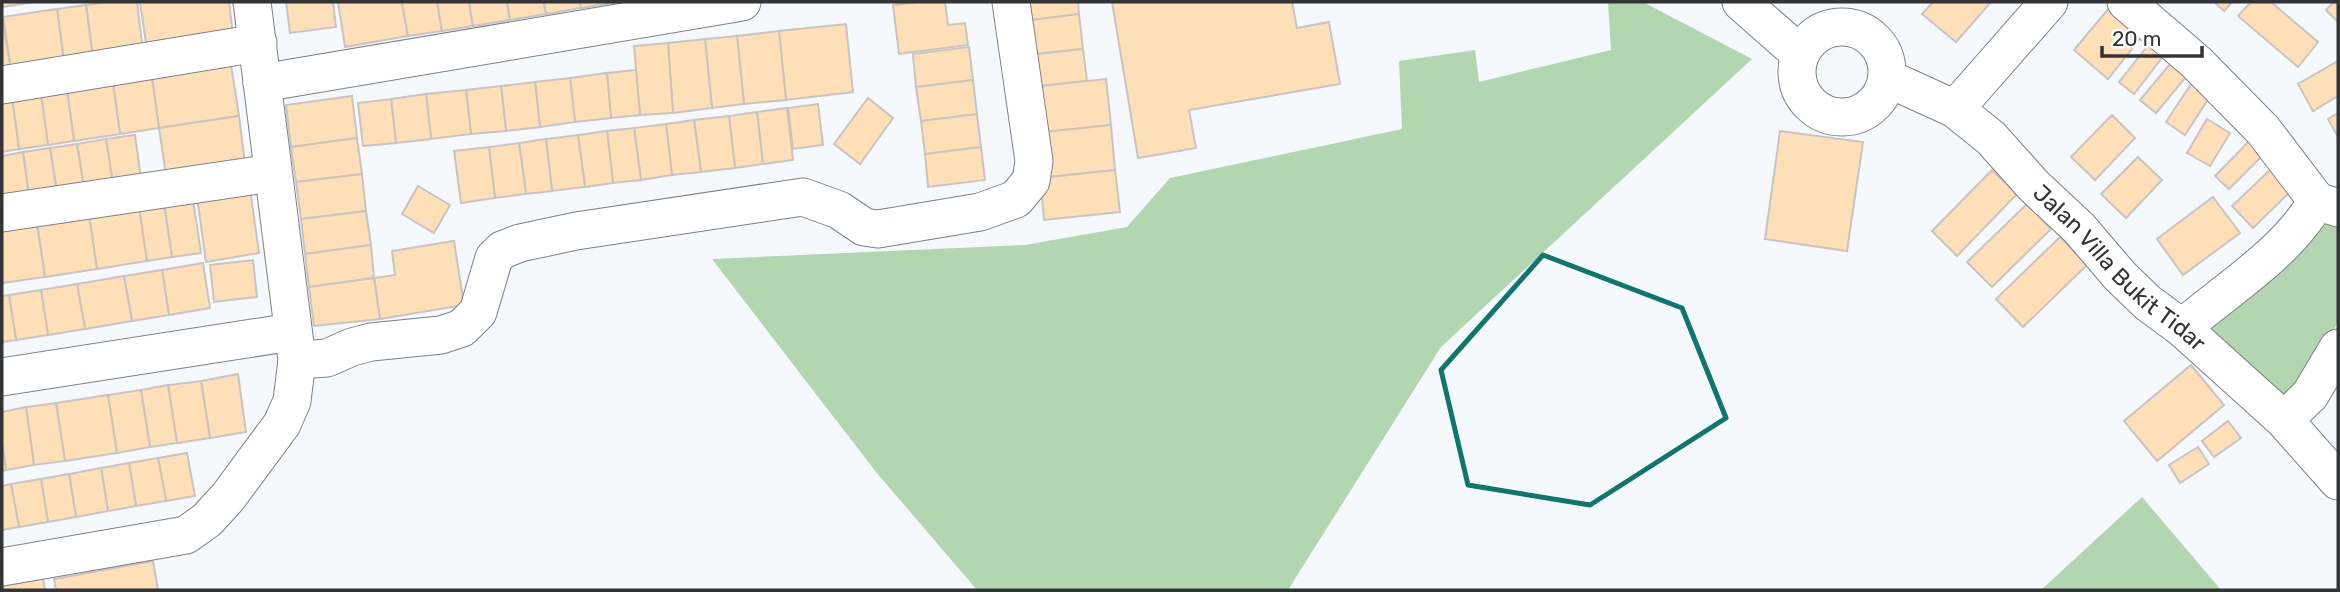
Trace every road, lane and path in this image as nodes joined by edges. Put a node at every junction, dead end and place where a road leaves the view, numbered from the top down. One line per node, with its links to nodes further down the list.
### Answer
1 (252, 2): 8 (street)
2 (743, 2): 11 (street)
3 (1011, 2): 18 (street)
4 (1741, 2): 9 (street)
5 (2049, 2): 13 (street)
6 (2126, 2): 15 (street)
7 (1837, 14): 9 (street); 10 (street)
8 (258, 43): 11 (street); 12 (street)
9 (1793, 71): 10 (street)
10 (1887, 78): 13 (street, Jalan Villa Bukit Tidar)
11 (262, 83): 14 (street)
12 (2, 85)
13 (1955, 109): 17 (street, Jalan Villa Bukit Tidar)
14 (272, 173): 16 (street); 18 (street)
15 (2327, 204): 17 (street)
16 (2, 213)
17 (2182, 328): 21 (street, Jalan Villa Bukit Tidar)
18 (295, 346): 20 (street); 23 (street)
19 (2338, 348): 21 (street)
20 (2, 377)
21 (2284, 420): 22 (street, Jalan Villa Bukit Tidar)
22 (2338, 481)
23 (2, 567)

